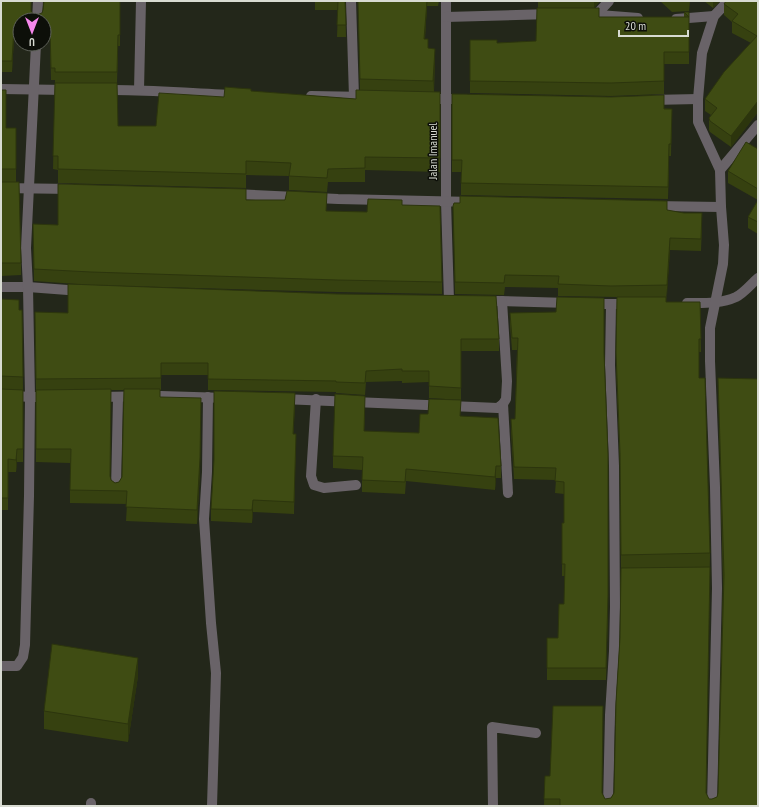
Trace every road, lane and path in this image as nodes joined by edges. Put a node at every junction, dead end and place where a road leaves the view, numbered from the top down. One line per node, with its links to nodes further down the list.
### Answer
1 (38, 1): 7 (street)
2 (141, 1): 20 (street)
3 (351, 1): 23 (street)
4 (446, 1): 12 (street, Jalan Imanuel)
5 (609, 1): 10 (street)
6 (728, 1): 11 (street)
7 (37, 12)
8 (560, 14): 12 (street)
9 (575, 14): 10 (street)
10 (597, 14): 13 (street)
11 (714, 16): 14 (street); 28 (street)
12 (446, 17): 26 (street, Jalan Imanuel)
13 (646, 18)
14 (668, 18)
15 (35, 52): 17 (street)
16 (1, 89): 17 (street)
17 (33, 89): 18 (street); 33 (street)
18 (77, 90)
19 (92, 90): 20 (street)
20 (139, 90): 21 (street)
21 (244, 95)
22 (303, 96): 23 (street)
23 (354, 97): 24 (street)
24 (377, 98)
25 (414, 99): 26 (street)
26 (446, 99): 27 (street); 36 (street, Jalan Imanuel)
27 (478, 99)
28 (698, 99): 29 (street); 31 (street)
29 (643, 101)
30 (758, 125): 31 (street)
31 (720, 170): 39 (street)
32 (1, 188): 33 (street)
33 (28, 189): 34 (street); 41 (street)
34 (79, 189)
35 (224, 193): 36 (street)
36 (446, 201): 37 (street); 44 (street, Jalan Imanuel)
37 (484, 202)
38 (646, 206): 39 (street)
39 (721, 207): 47 (street)
40 (758, 278): 47 (street)
41 (28, 287): 42 (street); 43 (street); 52 (street)
42 (1, 288)
43 (91, 291)
44 (449, 301)
45 (487, 301): 46 (street)
46 (502, 301): 48 (street); 60 (street)
47 (715, 303): 50 (street); 69 (street)
48 (611, 304): 49 (street); 68 (street)
49 (643, 304)
50 (675, 304)
51 (1, 395): 52 (street)
52 (30, 397): 53 (street); 64 (street)
53 (60, 397)
54 (89, 397): 55 (street)
55 (118, 397): 56 (street); 62 (street)
56 (208, 397): 57 (street); 66 (street)
57 (239, 398)
58 (270, 398): 59 (street)
59 (316, 399): 60 (street); 61 (street)
60 (503, 404): 63 (street)
61 (356, 485)
62 (116, 490)
63 (508, 493)
64 (1, 666)
65 (536, 733): 67 (street)
66 (212, 806)
67 (493, 806)
68 (608, 806)
69 (712, 806)

